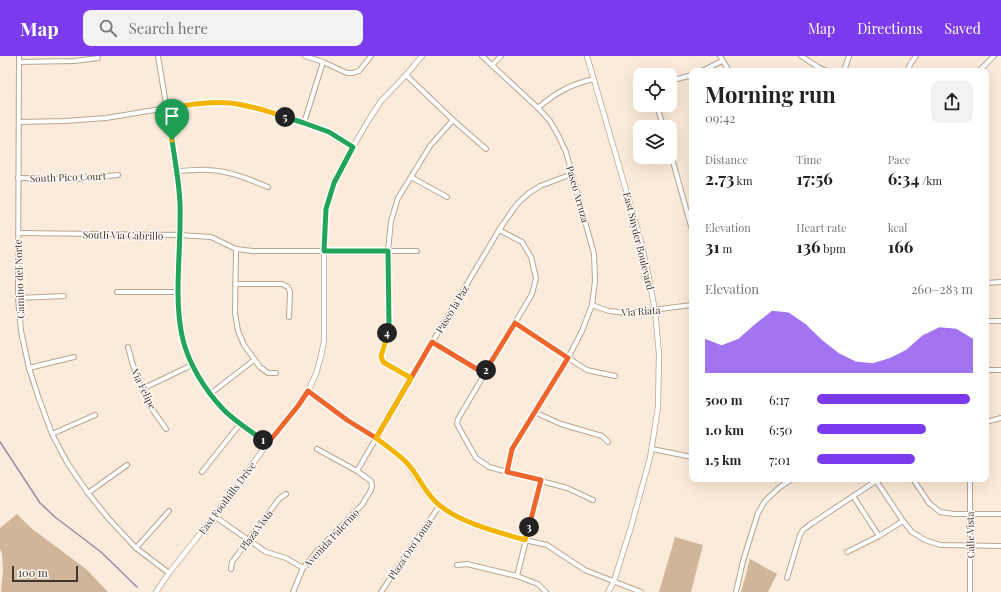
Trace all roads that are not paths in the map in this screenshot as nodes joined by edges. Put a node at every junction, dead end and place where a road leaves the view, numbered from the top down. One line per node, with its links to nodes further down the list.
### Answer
1 (19, 56): 16 (street, Camino del Norte)
2 (158, 56): 29 (street)
3 (305, 56): 17 (street)
4 (371, 56): 17 (street)
5 (422, 56): 25 (street, East Foothills Drive)
6 (482, 56): 18 (street, Paseo Arruza)
7 (502, 56): 18 (street)
8 (587, 56): 28 (street, East Snyder Boulevard)
9 (720, 56): 15 (street)
10 (801, 56): 21 (street)
11 (849, 56): 22 (street)
12 (916, 56): 23 (street)
13 (994, 56): 24 (street)
14 (98, 58): 16 (street)
15 (722, 61): 19 (street); 20 (street)
16 (19, 62): 32 (street, Camino del Norte)
17 (323, 62): 33 (street)
18 (492, 65): 30 (street, Paseo Arruza)
19 (708, 68)
20 (727, 68)
21 (820, 68)
22 (845, 68)
23 (908, 68)
24 (982, 68)
25 (406, 75): 31 (street); 34 (street, East Foothills Drive)
26 (689, 76): 27 (street)
27 (677, 79)
28 (594, 80): 30 (street); 61 (street, East Snyder Boulevard)
29 (167, 108): 32 (street); 33 (street); 37 (street)
30 (538, 108): 38 (street, Paseo Arruza)
31 (453, 120): 35 (street); 40 (street)
32 (19, 122): 41 (street, Camino del Norte)
33 (304, 123): 34 (street)
34 (353, 147): 49 (street, East Foothills Drive)
35 (486, 149)
36 (674, 164): 44 (street)
37 (177, 171): 42 (street); 47 (street)
38 (572, 174): 45 (street, Paseo la Paz); 60 (street, Paseo Arruza)
39 (118, 175): 41 (street, South Pico Court)
40 (411, 177): 43 (street); 50 (street)
41 (18, 178): 46 (street, Camino del Norte)
42 (268, 187)
43 (447, 197)
44 (689, 219)
45 (499, 230): 65 (street); 66 (street, Paseo la Paz)
46 (18, 234): 47 (street, South Via Cabrillo); 58 (street, Camino del Norte)
47 (179, 236): 48 (street, South Via Cabrillo); 56 (street)
48 (236, 248): 49 (street, South Via Cabrillo); 54 (street)
49 (324, 251): 50 (street, South Via Cabrillo); 80 (street, East Foothills Drive)
50 (388, 251): 51 (street, South Via Cabrillo); 78 (street)
51 (417, 251)
52 (1001, 282): 53 (street)
53 (989, 283)
54 (235, 284): 62 (street); 70 (street)
55 (117, 292): 56 (street)
56 (178, 292): 71 (street)
57 (64, 296): 58 (street)
58 (18, 298): 72 (street, Camino del Norte)
59 (689, 305): 61 (street, Via Riata)
60 (592, 306): 61 (street, Via Riata); 69 (street, Paseo Arruza)
61 (654, 310): 92 (street, East Snyder Boulevard)
62 (290, 317)
63 (989, 321): 64 (street)
64 (1001, 321)
65 (515, 323): 69 (street); 76 (street)
66 (432, 342): 76 (street); 78 (street, Paseo la Paz)
67 (128, 347): 79 (street, Via Felipe)
68 (74, 357): 72 (street)
69 (568, 358): 77 (street); 82 (street, Paseo Arruza)
70 (254, 360): 75 (street); 81 (street)
71 (192, 365): 79 (street); 81 (street)
72 (29, 368): 88 (street, Camino del Norte)
73 (989, 370): 74 (street)
74 (1001, 370)
75 (276, 373)
76 (485, 374): 98 (street)
77 (615, 376)
78 (411, 378): 89 (street, Paseo la Paz)
79 (142, 389): 87 (street, Via Felipe)
80 (308, 391): 89 (street); 91 (street, East Foothills Drive)
81 (210, 394): 86 (street)
82 (534, 412): 90 (street); 98 (street, Paseo Arruza)
83 (95, 415): 88 (street)
84 (1001, 418): 85 (street)
85 (989, 421)
86 (240, 424): 91 (street); 97 (street)
87 (166, 429)
88 (52, 434): 105 (street, Camino del Norte)
89 (376, 438): 96 (street, Paseo la Paz); 109 (street)
90 (608, 442)
91 (268, 443): 113 (street, East Foothills Drive)
92 (652, 448): 94 (street); 128 (street, East Snyder Boulevard)
93 (317, 450): 96 (street)
94 (689, 456)
95 (127, 465): 105 (street)
96 (357, 471): 123 (street, Avenida Palermo)
97 (202, 472)
98 (507, 472): 99 (street)
99 (541, 480): 108 (street); 117 (street)
100 (788, 482): 135 (street)
101 (872, 482): 107 (street)
102 (876, 482): 114 (street)
103 (915, 482): 112 (street)
104 (970, 482): 112 (street, Calle Vista)
105 (88, 493): 120 (street, Camino del Norte)
106 (286, 494): 116 (street, Plaza Vista)
107 (853, 496): 115 (street); 127 (street)
108 (593, 500)
109 (440, 505): 117 (street); 131 (street, Plaza Oro Loma)
110 (169, 511): 120 (street)
111 (1001, 514): 112 (street)
112 (970, 515): 118 (street, Calle Vista)
113 (214, 516): 116 (street); 125 (street, East Foothills Drive)
114 (903, 521): 115 (street); 118 (street)
115 (879, 536): 121 (street)
116 (248, 540): 123 (street); 124 (street, Plaza Vista)
117 (525, 540): 126 (street); 128 (street)
118 (971, 546): 119 (street); 136 (street, Calle Vista)
119 (1001, 546)
120 (136, 548): 125 (street, Camino del Norte)
121 (847, 552)
122 (457, 565): 126 (street)
123 (303, 568): 130 (street, Avenida Palermo)
124 (231, 569)
125 (169, 573): 129 (street, East Foothills Drive)
126 (517, 576): 132 (street)
127 (787, 578)
128 (614, 581): 133 (street, East Snyder Boulevard); 134 (street)
129 (156, 592)
130 (293, 592)
131 (381, 592)
132 (546, 592)
133 (608, 592)
134 (641, 592)
135 (736, 592)
136 (970, 592)

